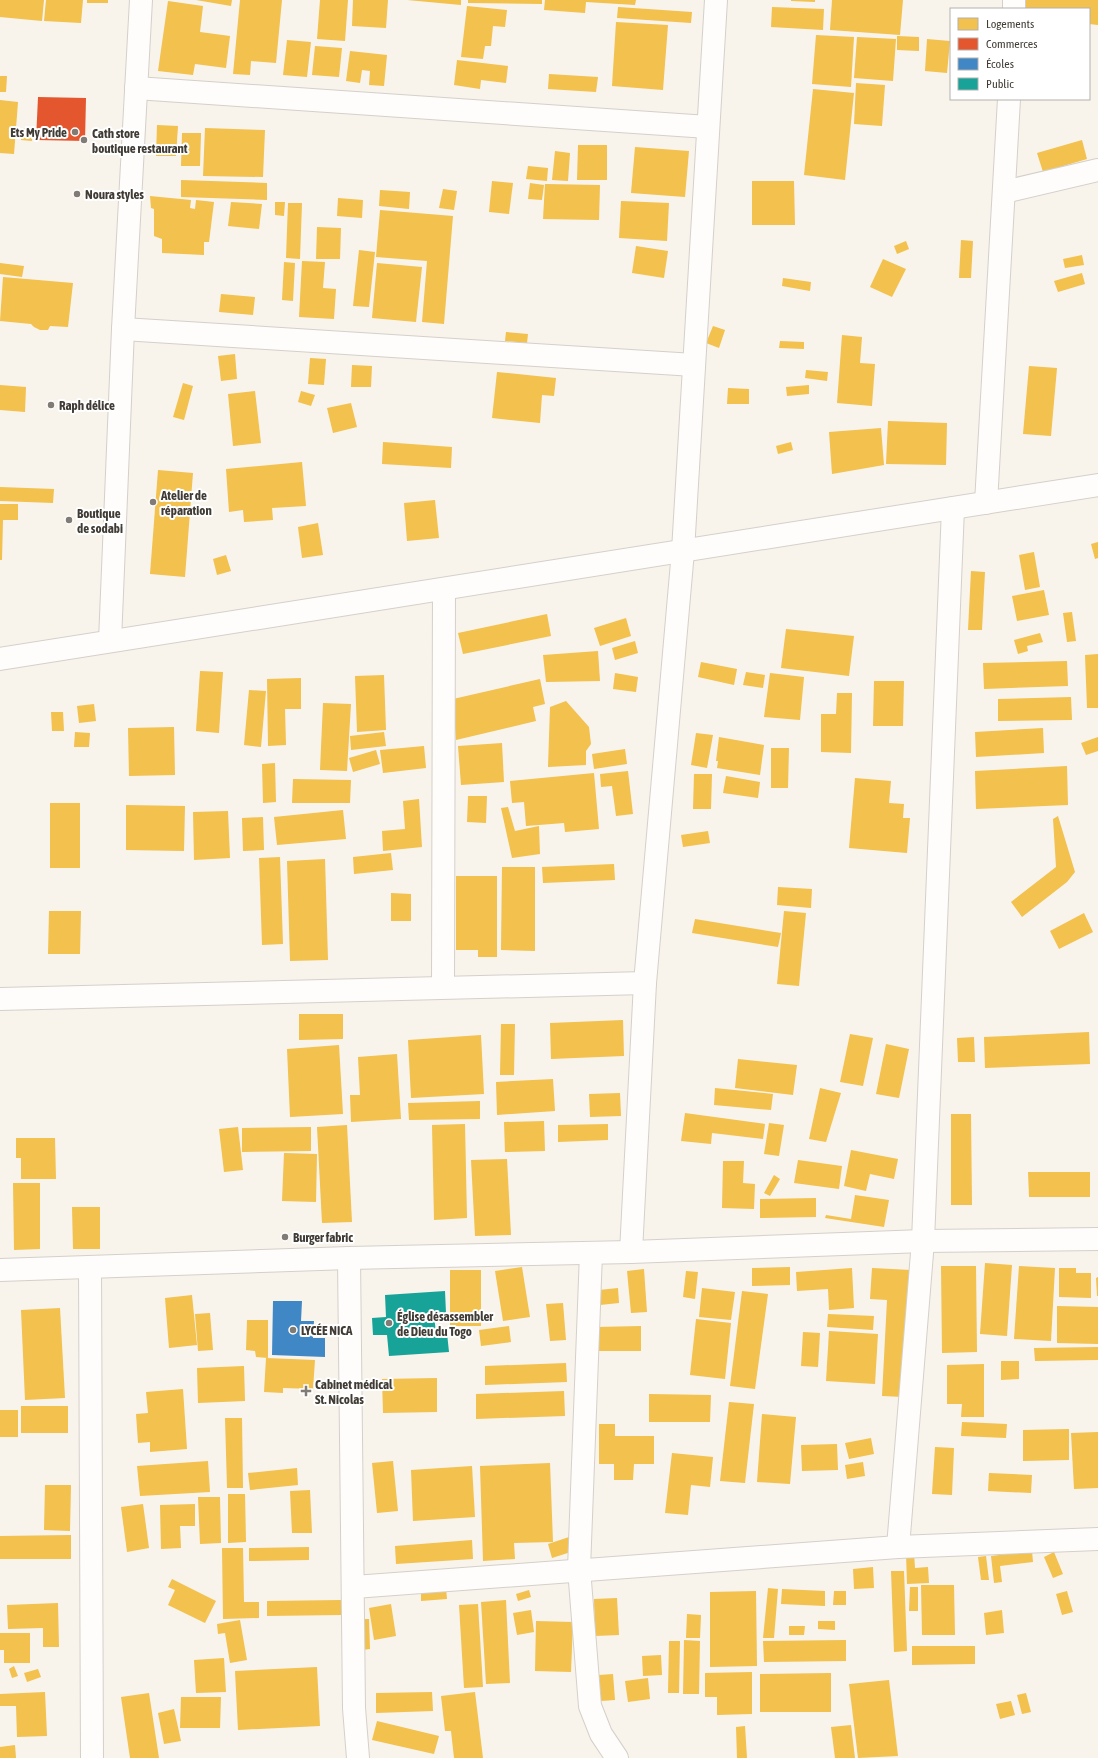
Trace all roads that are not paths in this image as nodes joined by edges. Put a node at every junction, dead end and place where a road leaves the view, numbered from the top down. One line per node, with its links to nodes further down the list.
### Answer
1 (141, 0): 3 (street)
2 (716, 0): 5 (street)
3 (136, 88): 5 (street); 8 (street)
4 (1009, 100): 7 (street)
5 (708, 127): 9 (street)
6 (1098, 170): 7 (street)
7 (1004, 192): 11 (street)
8 (123, 329): 9 (street); 15 (street)
9 (694, 365): 13 (street)
10 (1098, 485): 11 (street)
11 (986, 503): 12 (street)
12 (953, 508): 13 (street); 21 (street)
13 (683, 551): 14 (street); 17 (street)
14 (444, 589): 15 (street); 18 (street)
15 (110, 641): 16 (street)
16 (0, 659)
17 (645, 983): 18 (street); 22 (street)
18 (443, 987): 19 (street)
19 (0, 999)
20 (1098, 1240): 21 (street)
21 (923, 1241): 22 (street); 28 (street)
22 (632, 1252): 23 (street)
23 (591, 1253): 24 (street); 29 (street)
24 (349, 1258): 25 (street); 30 (street)
25 (90, 1267): 26 (street); 31 (street)
26 (0, 1270)
27 (1098, 1539): 28 (street)
28 (898, 1547): 29 (street)
29 (580, 1570): 30 (street); 33 (street)
30 (354, 1587): 32 (street)
31 (92, 1758)
32 (358, 1758)
33 (617, 1758)

